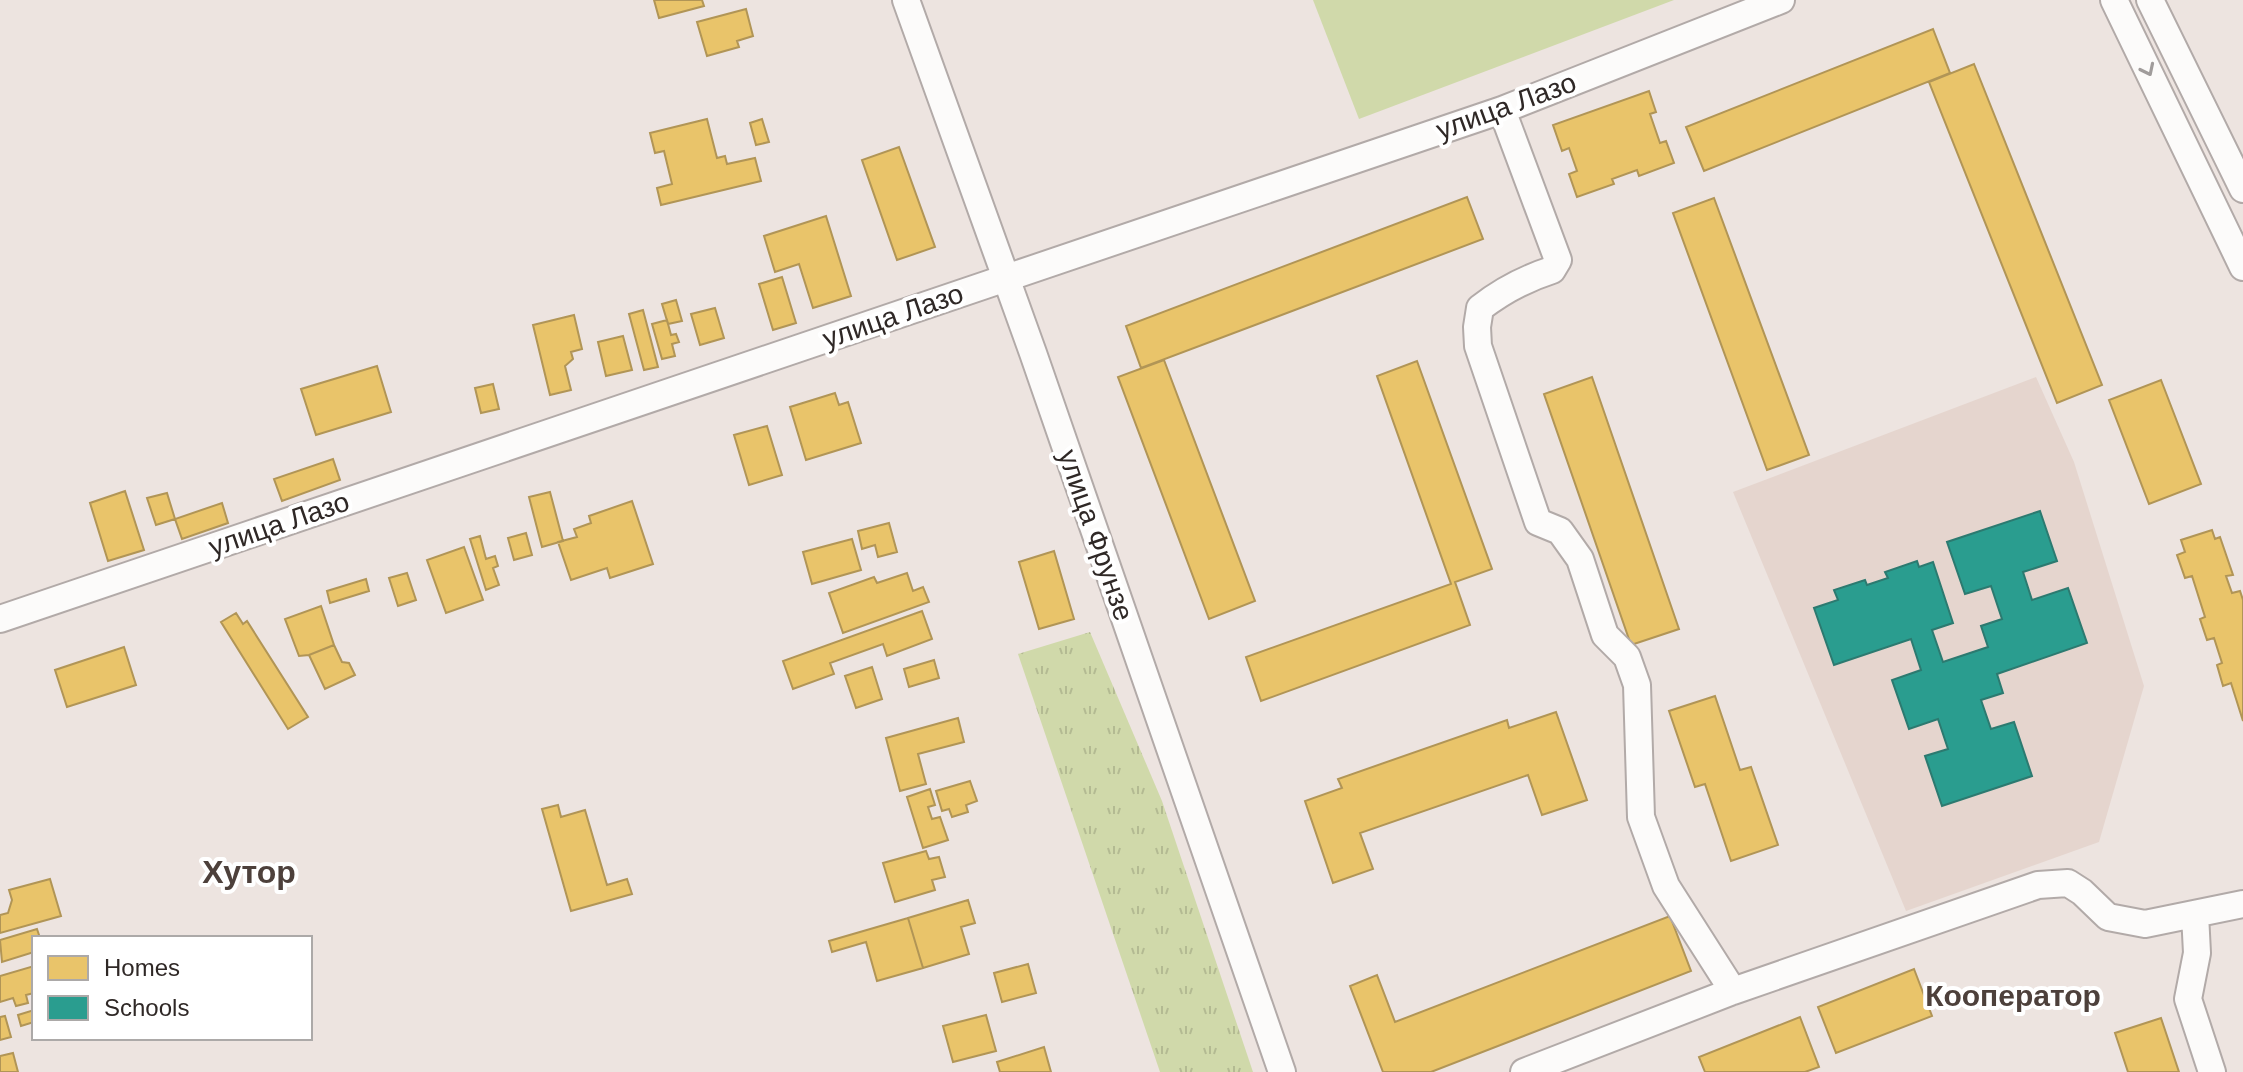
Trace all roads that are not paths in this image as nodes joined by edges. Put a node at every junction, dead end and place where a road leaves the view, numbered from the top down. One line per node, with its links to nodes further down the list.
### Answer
1 (906, 0): 8 (street, улица Фрунзе)
2 (1781, 0): 5 (street, улица Лазо)
3 (2114, 0): 7 (street, one-way to 7)
4 (2150, 0): 6 (street)
5 (1502, 110): 8 (street, улица Лазо); 12 (street)
6 (2243, 189)
7 (2243, 267)
8 (1004, 278): 9 (street, улица Лазо); 13 (street, улица Фрунзе)
9 (0, 619)
10 (2243, 904): 11 (street)
11 (2195, 914): 12 (street); 15 (street)
12 (1733, 991): 14 (street)
13 (1282, 1072)
14 (1524, 1072)
15 (2212, 1072)

